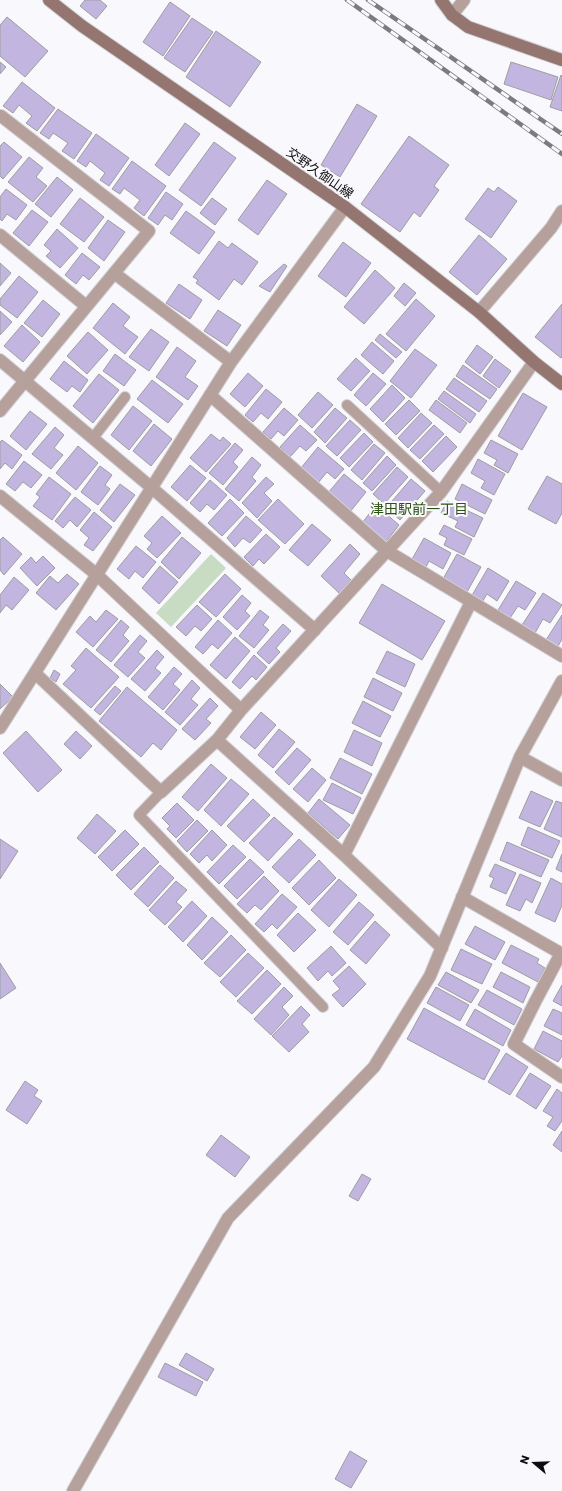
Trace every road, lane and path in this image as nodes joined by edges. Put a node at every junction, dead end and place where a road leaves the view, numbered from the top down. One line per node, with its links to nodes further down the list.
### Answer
1 (49, 0): 7 (main road, 交野久御山線)
2 (441, 0): 4 (main road)
3 (464, 0): 4 (street)
4 (452, 15): 5 (main road)
5 (562, 60)
6 (0, 117): 10 (street)
7 (345, 207): 12 (main road, 交野久御山線); 14 (street)
8 (562, 211): 12 (street)
9 (0, 235): 11 (street)
10 (114, 273): 11 (street); 14 (street)
11 (86, 306): 16 (street)
12 (479, 312): 15 (main road, 交野久御山線)
13 (0, 360): 16 (street)
14 (231, 362): 18 (street)
15 (534, 362): 17 (main road, 交野久御山線); 24 (street)
16 (25, 381): 21 (street); 22 (street)
17 (562, 384)
18 (210, 395): 23 (street); 26 (street)
19 (125, 397): 22 (lane)
20 (348, 405): 24 (lane)
21 (0, 411)
22 (93, 438): 23 (street)
23 (152, 488): 27 (street); 29 (street)
24 (441, 492): 26 (street)
25 (0, 496): 27 (street)
26 (387, 551): 28 (street); 29 (street)
27 (96, 574): 31 (street); 33 (street)
28 (471, 602): 30 (street); 39 (street)
29 (315, 630): 33 (street)
30 (562, 656)
31 (35, 673): 34 (street); 38 (street)
32 (562, 681): 36 (street)
33 (241, 710): 35 (street)
34 (0, 728)
35 (217, 740): 38 (street); 39 (street)
36 (520, 757): 37 (street); 40 (street)
37 (562, 780)
38 (161, 792): 43 (lane)
39 (344, 855): 41 (street)
40 (462, 897): 41 (street); 42 (street)
41 (442, 948): 45 (street)
42 (562, 954): 44 (street)
43 (323, 1007)
44 (562, 1077)
45 (73, 1491)

